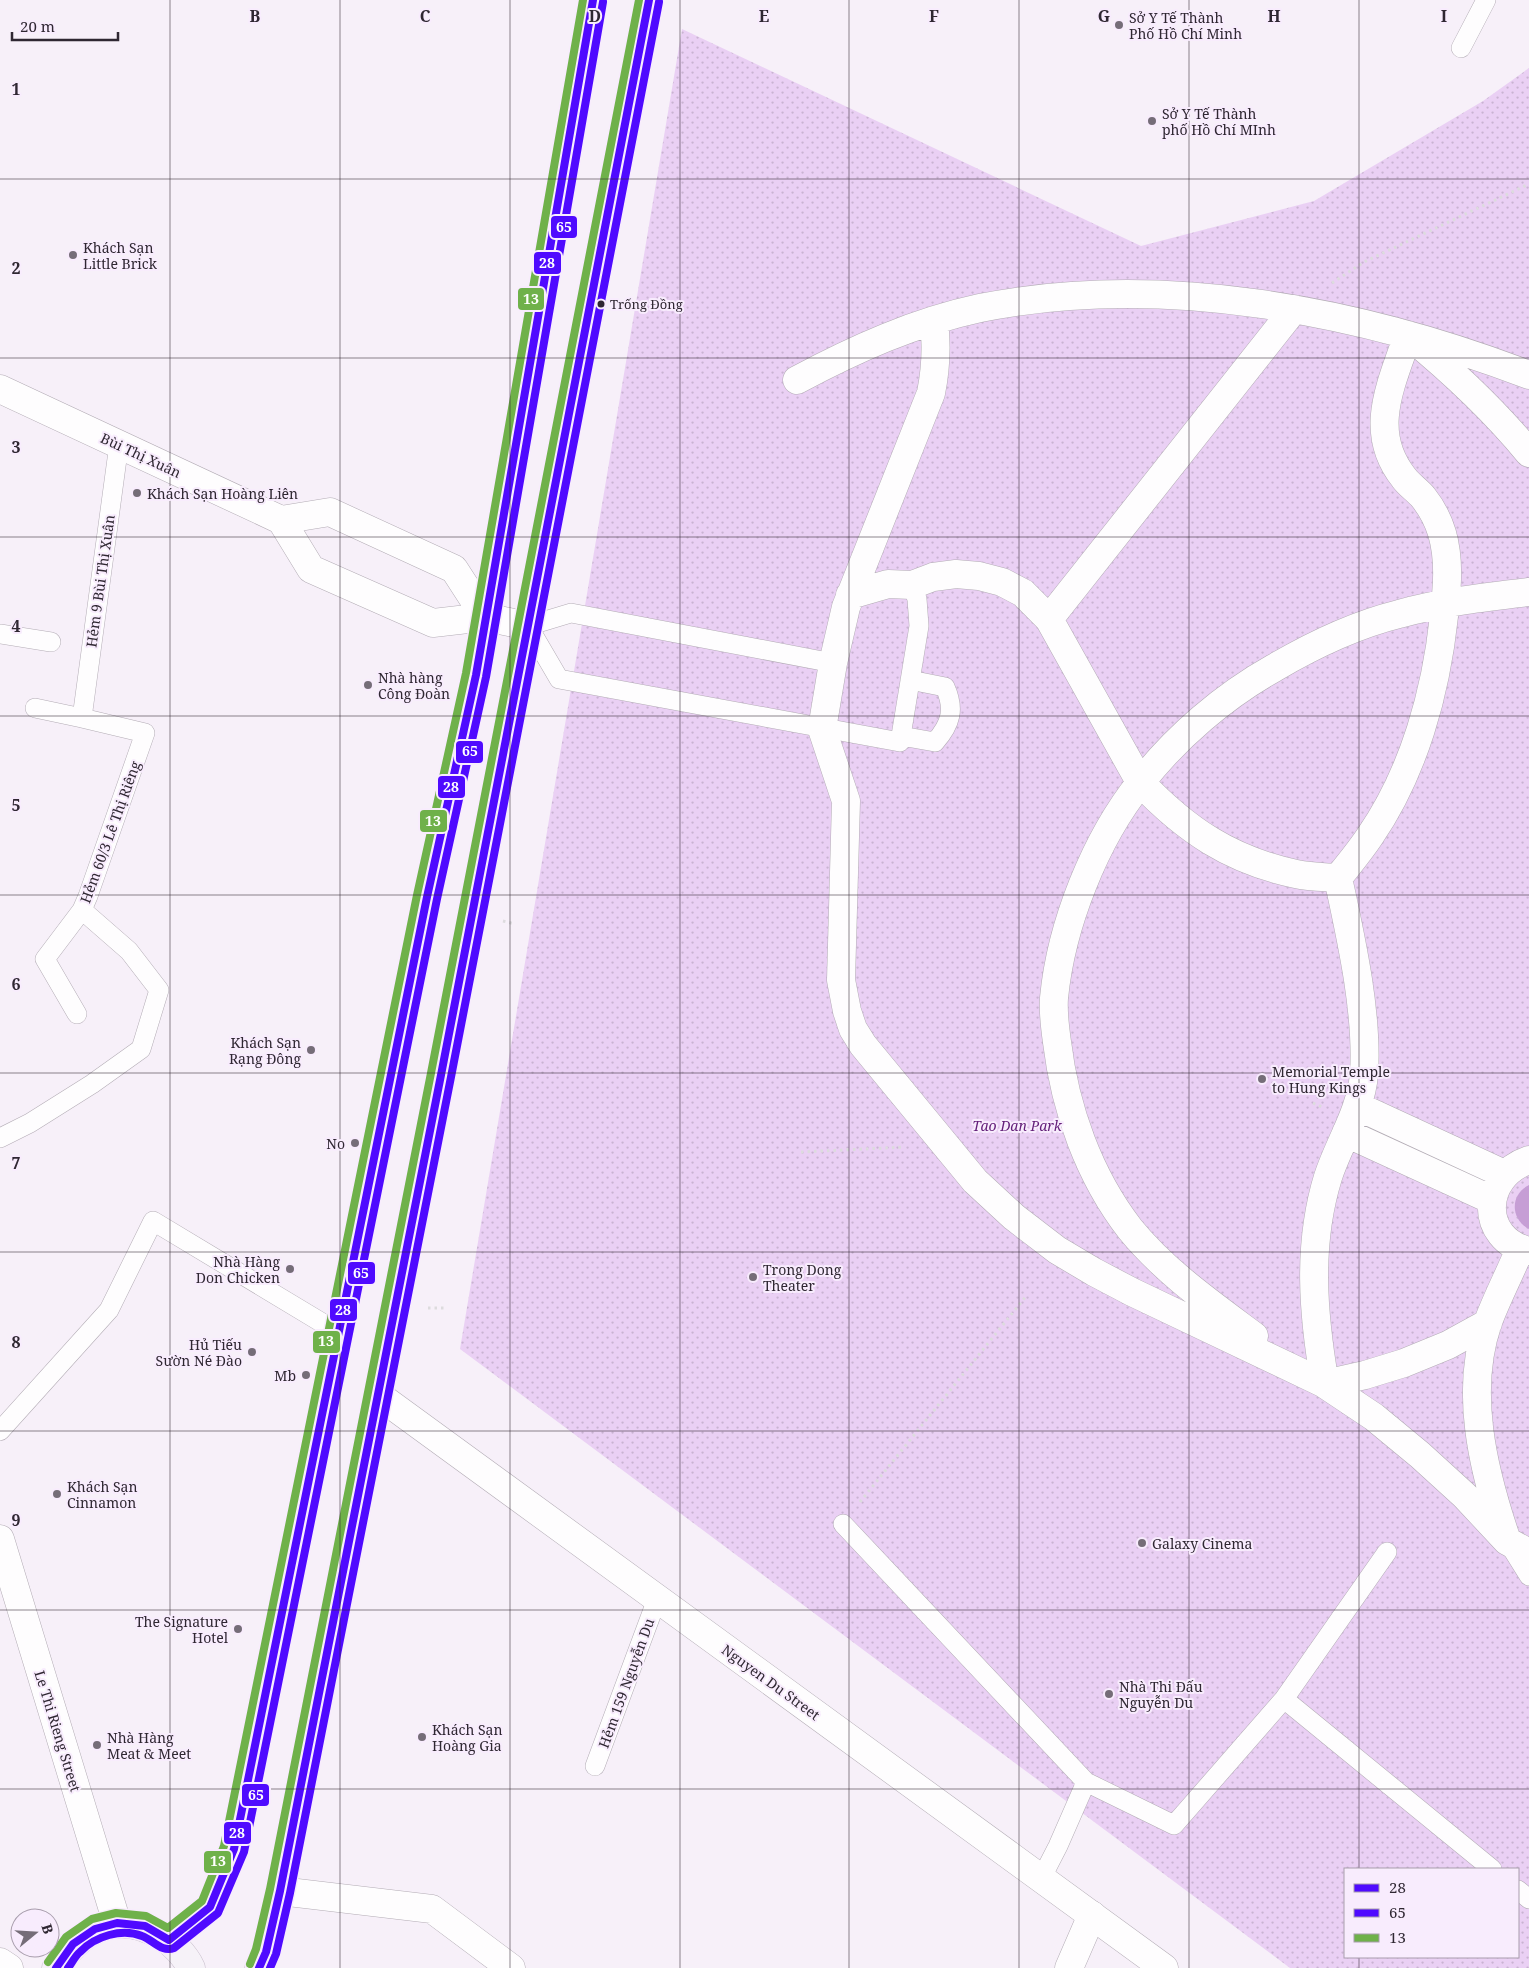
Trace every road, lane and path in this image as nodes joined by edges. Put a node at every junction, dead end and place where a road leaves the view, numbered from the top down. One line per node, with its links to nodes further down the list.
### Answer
1 (649, 0): 21 (main road)
2 (1486, 0): 4 (lane)
3 (588, 2): 19 (main road)
4 (1461, 48)
5 (1529, 184): 6 (path)
6 (1294, 308): 7 (street); 8 (street); 20 (street)
7 (934, 320): 10 (street); 17 (street)
8 (1408, 336): 9 (street); 13 (street); 18 (street)
9 (1529, 375)
10 (797, 380)
11 (0, 389): 12 (street, Bùi Thị Xuân)
12 (119, 444): 14 (street, Bùi Thị Xuân); 27 (lane, Hẻm 9 Bùi Thị Xuân)
13 (1529, 453)
14 (281, 520): 19 (street); 19 (street)
15 (912, 586): 17 (street); 20 (street); 25 (lane)
16 (1529, 592): 18 (street)
17 (850, 595): 24 (street)
18 (1445, 603): 30 (street); 31 (street)
19 (485, 617): 21 (street); 45 (main road)
20 (1049, 619): 30 (street)
21 (528, 626): 24 (lane); 28 (lane); 47 (main road)
22 (0, 634): 23 (lane)
23 (50, 642)
24 (833, 663): 28 (street)
25 (910, 680): 29 (lane); 29 (lane)
26 (35, 708): 27 (lane)
27 (82, 718): 32 (lane, Hẻm 60/3 Lê Thị Riêng)
28 (822, 729): 29 (lane); 37 (street)
29 (901, 736)
30 (1140, 782): 31 (street); 46 (street)
31 (1338, 878): 34 (street)
32 (82, 910): 33 (lane); 36 (lane, Hẻm 60/3 Lê Thị Riêng)
33 (77, 1014)
34 (1357, 1106): 35 (street); 40 (street)
35 (1346, 1132): 41 (street); 46 (street)
36 (0, 1138)
37 (944, 1143): 38 (path); 46 (street)
38 (801, 1152)
39 (1529, 1160): 40 (street)
40 (1504, 1174): 41 (street)
41 (1492, 1200): 42 (street)
42 (1525, 1250): 44 (street)
43 (1028, 1295): 49 (path)
44 (1488, 1323): 46 (street); 51 (street)
45 (339, 1333): 48 (lane); 65 (main road)
46 (1325, 1384): 51 (street)
47 (378, 1395): 54 (street, Nguyen Du Street); 60 (main road)
48 (0, 1431)
49 (843, 1524): 57 (lane)
50 (0, 1539): 64 (street, Le Thi Rieng Street)
51 (1518, 1547): 53 (lane)
52 (1387, 1552): 55 (lane)
53 (1529, 1576)
54 (657, 1599): 56 (lane, Hẻm 159 Nguyễn Du); 59 (street, Nguyen Du Street)
55 (1284, 1700): 57 (lane); 58 (lane)
56 (596, 1766)
57 (1086, 1782): 59 (lane)
58 (1491, 1868)
59 (1041, 1879): 63 (street, Nguyen Du Street)
60 (280, 1891): 70 (main road); 71 (street)
61 (1519, 1891): 62 (lane)
62 (1529, 1899)
63 (1092, 1915): 72 (street); 73 (street, Nguyen Du Street)
64 (117, 1923): 65 (main road); 68 (main road)
65 (169, 1940): 69 (main road)
66 (0, 1962): 67 (street)
67 (9, 1968)
68 (56, 1968)
69 (191, 1968)
70 (259, 1968)
71 (511, 1968)
72 (1069, 1968)
73 (1164, 1968)

